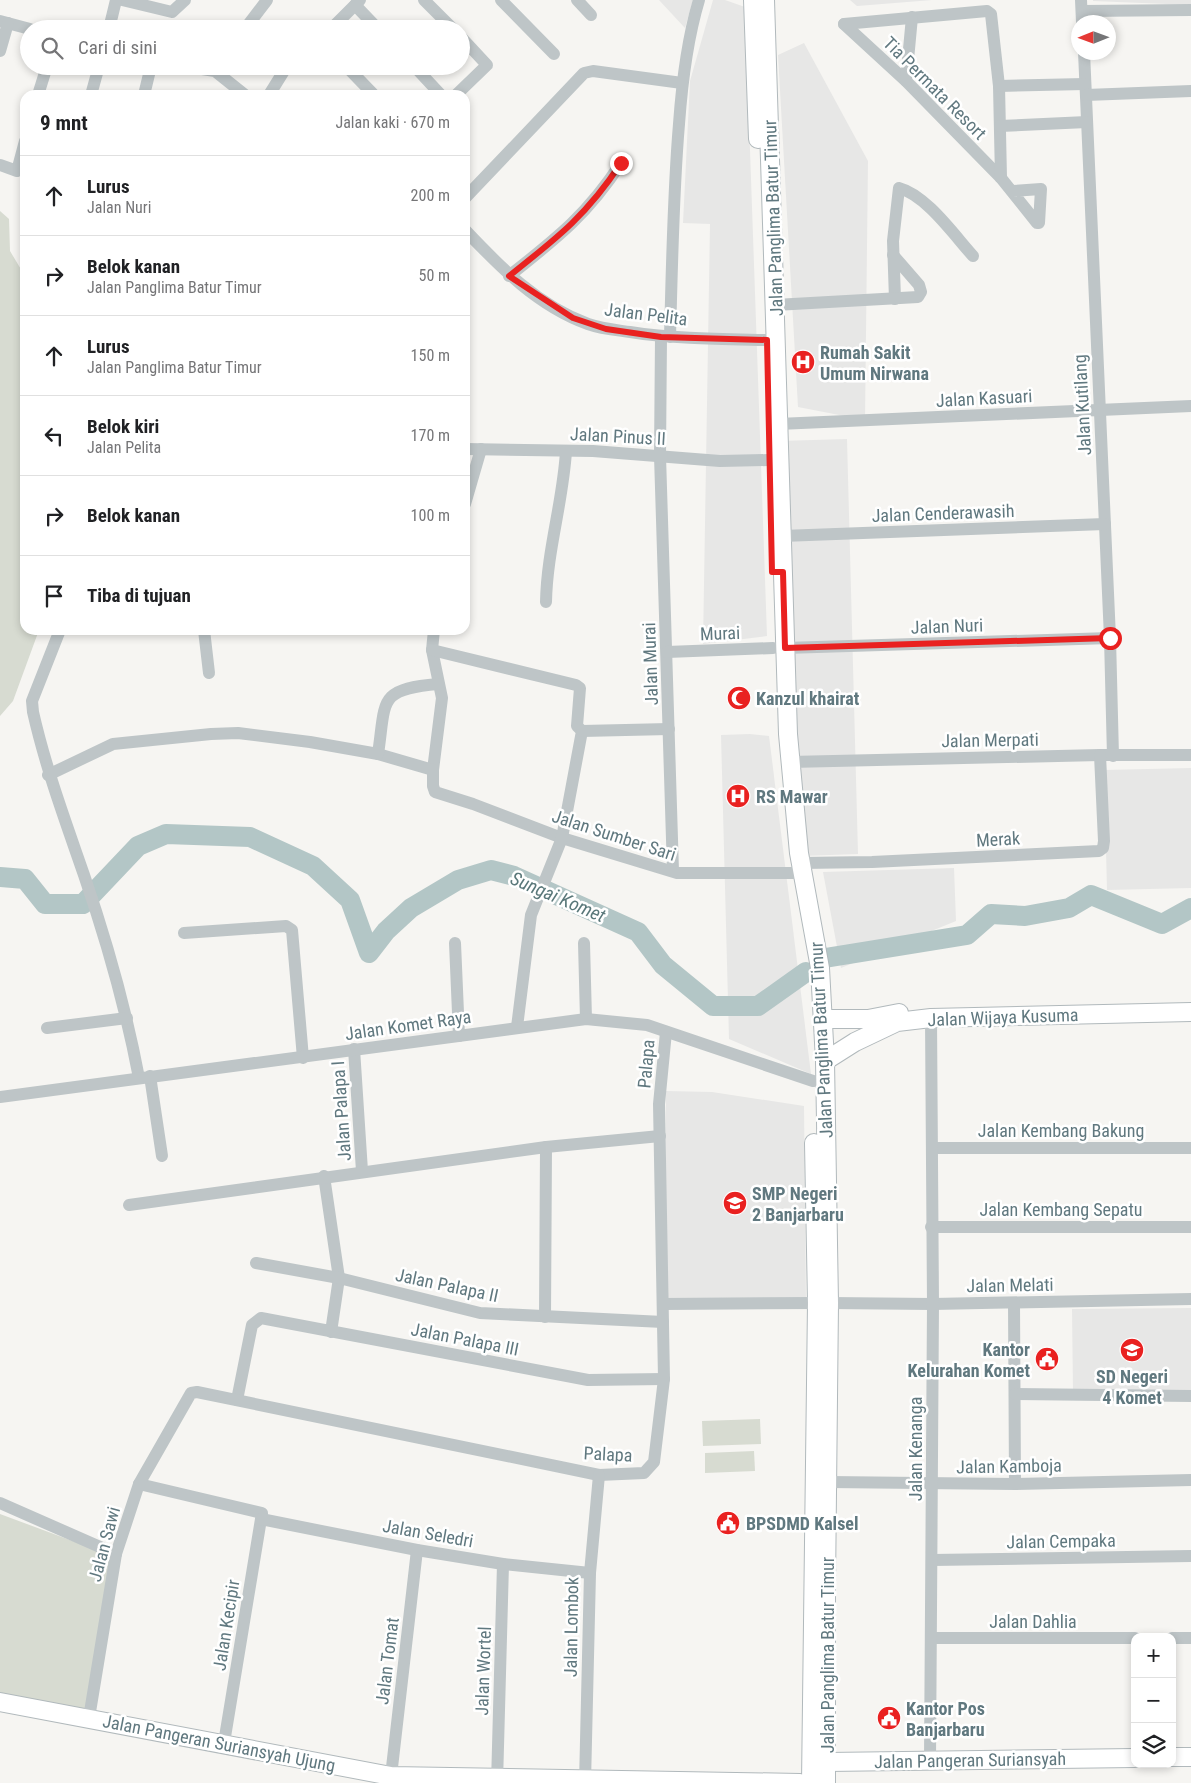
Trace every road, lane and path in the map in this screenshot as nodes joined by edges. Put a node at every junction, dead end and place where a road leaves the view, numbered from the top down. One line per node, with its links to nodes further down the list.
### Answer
1 (116, 0): 16 (street)
2 (122, 0): 3 (street)
3 (185, 0)
4 (424, 0): 20 (street)
5 (501, 0): 25 (street)
6 (577, 0): 14 (street)
7 (700, 0): 35 (street, Jalan Murai)
8 (752, 0): 62 (main road, Jalan Panglima Batur Timur)
9 (765, 0): 60 (main road, Jalan Panglima Batur Timur)
10 (263, 1): 17 (street)
11 (357, 2): 18 (street); 19 (street)
12 (1191, 10): 13 (street)
13 (1082, 11)
14 (591, 15)
15 (912, 17): 34 (street); 34 (street, Tia Permata Resort); 36 (street)
16 (111, 20)
17 (251, 20)
18 (340, 20)
19 (371, 20)
20 (444, 20)
21 (4, 22): 22 (street); 24 (street)
22 (20, 26)
23 (470, 47): 45 (street)
24 (0, 51)
25 (554, 54)
26 (1084, 60): 37 (street, Jalan Kutilang)
27 (44, 75): 38 (street)
28 (97, 75): 39 (street)
29 (149, 75): 40 (street)
30 (223, 75): 41 (street)
31 (282, 75): 42 (street)
32 (355, 75): 43 (street)
33 (422, 75): 44 (street)
34 (906, 81): 52 (street, Tia Permata Resort)
35 (682, 83): 54 (street); 61 (street, Jalan Murai)
36 (999, 86): 37 (street); 48 (street)
37 (1085, 89): 46 (street); 47 (street, Jalan Kutilang)
38 (39, 90)
39 (92, 90)
40 (145, 90)
41 (240, 90)
42 (273, 90)
43 (369, 90)
44 (436, 90)
45 (461, 90)
46 (1191, 91)
47 (1087, 122): 48 (street); 64 (street, Jalan Kutilang)
48 (1000, 126): 52 (street)
49 (20, 160): 51 (street)
50 (621, 163): 58 (street)
51 (0, 165)
52 (1001, 178): 53 (street, Tia Permata Resort)
53 (1013, 191)
54 (470, 193)
55 (470, 235): 58 (street, Jalan Pelita)
56 (893, 255): 57 (street); 59 (street); 59 (street)
57 (973, 256)
58 (509, 276): 61 (street, Jalan Pelita)
59 (895, 298): 60 (street)
60 (775, 305): 65 (main road, Jalan Panglima Batur Timur)
61 (665, 337): 62 (street, Jalan Pelita); 69 (street, Jalan Murai)
62 (767, 340): 70 (main road, Jalan Panglima Batur Timur)
63 (1191, 406): 64 (street, Jalan Kasuari)
64 (1100, 409): 65 (street, Jalan Kasuari); 72 (street, Jalan Kutilang)
65 (778, 424): 73 (main road, Jalan Panglima Batur Timur)
66 (470, 448): 67 (street, Jalan Pinus II)
67 (480, 449): 68 (street, Jalan Pinus II); 71 (street)
68 (566, 451): 69 (street, Jalan Pinus II); 75 (street)
69 (660, 456): 70 (street, Jalan Pinus II); 82 (street, Jalan Murai)
70 (769, 460): 74 (main road, Jalan Panglima Batur Timur)
71 (470, 486)
72 (1105, 524): 73 (street, Jalan Cenderawasih); 79 (street, Jalan Kutilang)
73 (782, 536): 74 (main road, Jalan Panglima Batur Timur)
74 (777, 572): 80 (main road, Jalan Panglima Batur Timur)
75 (546, 602)
76 (58, 635): 92 (street)
77 (205, 635): 83 (street)
78 (434, 635): 81 (street)
79 (1110, 638): 80 (street, Jalan Nuri); 88 (street, Jalan Kutilang)
80 (779, 648): 82 (street, Murai); 90 (main road, Jalan Panglima Batur Timur); 94 (main road, Jalan Panglima Batur Timur)
81 (432, 650): 84 (street); 86 (street)
82 (667, 652): 85 (street, Jalan Murai)
83 (209, 673)
84 (438, 684): 87 (street); 91 (street)
85 (669, 729): 86 (street); 95 (street, Jalan Murai)
86 (582, 731): 93 (street)
87 (378, 754): 91 (street); 92 (street)
88 (1107, 755): 89 (street, Jalan Merpati); 90 (street, Jalan Merpati); 94 (street, Merak)
89 (1191, 755)
90 (790, 762): 94 (main road, Jalan Panglima Batur Timur)
91 (434, 770): 93 (street, Jalan Sumber Sari)
92 (48, 775): 102 (street)
93 (562, 838): 95 (street, Jalan Sumber Sari); 106 (street)
94 (798, 868): 95 (street, Jalan Sumber Sari); 105 (main road, Jalan Panglima Batur Timur); 114 (main road, Jalan Panglima Batur Timur)
95 (673, 871)
96 (184, 933): 111 (street)
97 (454, 943): 109 (street)
98 (584, 943): 104 (street)
99 (1191, 1004): 100 (main road, Jalan Wijaya Kusuma)
100 (1089, 1010): 101 (main road, Jalan Wijaya Kusuma); 103 (main road, Jalan Wijaya Kusuma); 105 (main road, Jalan Wijaya Kusuma)
101 (1191, 1012)
102 (128, 1018): 107 (street); 113 (street)
103 (931, 1018): 112 (main road, Jalan Wijaya Kusuma); 118 (street, Jalan Kenanga)
104 (586, 1019): 106 (street, Jalan Komet Raya); 108 (street, Jalan Komet Raya)
105 (823, 1019): 112 (main road, Jalan Panglima Batur Timur)
106 (517, 1027): 109 (street, Jalan Komet Raya)
107 (47, 1028)
108 (666, 1032): 114 (street, Jalan Komet Raya); 116 (street, Palapa)
109 (459, 1036): 110 (street, Jalan Komet Raya)
110 (354, 1049): 111 (street, Jalan Komet Raya); 121 (street, Jalan Palapa I)
111 (303, 1058): 113 (street, Jalan Komet Raya)
112 (825, 1061): 129 (main road, Jalan Panglima Batur Timur)
113 (144, 1077): 115 (street, Jalan Komet Raya); 120 (street)
114 (813, 1081): 129 (main road, Jalan Panglima Batur Timur)
115 (0, 1098)
116 (660, 1136): 117 (street); 131 (street, Palapa)
117 (546, 1146): 121 (street); 133 (street)
118 (932, 1148): 119 (street, Jalan Kembang Bakung); 124 (street, Jalan Kenanga)
119 (1191, 1148)
120 (162, 1156)
121 (362, 1171): 122 (street)
122 (324, 1176): 123 (street); 127 (street)
123 (128, 1205)
124 (931, 1227): 125 (street, Jalan Kembang Sepatu); 132 (street, Jalan Kenanga)
125 (1191, 1227)
126 (256, 1263): 127 (street, Jalan Palapa II)
127 (339, 1278): 133 (street, Jalan Palapa II); 135 (street)
128 (1191, 1299): 130 (street, Jalan Melati)
129 (823, 1303): 131 (street, Jalan Melati); 132 (street, Jalan Melati); 141 (main road, Jalan Panglima Batur Timur)
130 (1014, 1303): 132 (street, Jalan Melati); 138 (street)
131 (663, 1304): 134 (street, Palapa)
132 (933, 1304): 146 (street, Jalan Kenanga)
133 (545, 1317): 134 (street, Jalan Palapa II)
134 (663, 1322): 136 (street, Palapa)
135 (332, 1332): 136 (street, Jalan Palapa III); 140 (street, Jalan Palapa III)
136 (664, 1379): 142 (street, Palapa)
137 (191, 1393): 140 (street, Palapa); 145 (street, Jalan Sawi)
138 (1015, 1394): 139 (street); 147 (street)
139 (1191, 1396)
140 (237, 1400): 142 (street, Palapa)
141 (822, 1445): 144 (main road, Jalan Panglima Batur Timur); 156 (main road, Jalan Panglima Batur Timur)
142 (599, 1476): 155 (street, Jalan Lombok)
143 (1191, 1480): 147 (street, Jalan Kamboja)
144 (828, 1482): 146 (street, Jalan Kamboja); 156 (main road, Jalan Panglima Batur Timur)
145 (139, 1484): 149 (street, Jalan Seledri); 151 (street, Jalan Sawi)
146 (932, 1484): 147 (street, Jalan Kamboja); 153 (street, Jalan Kenanga)
147 (1015, 1484)
148 (0, 1503): 151 (street)
149 (262, 1516): 150 (street, Jalan Seledri); 164 (street, Jalan Kecipir)
150 (417, 1550): 154 (street, Jalan Seledri); 170 (street, Jalan Tomat)
151 (116, 1554): 163 (street, Jalan Sawi)
152 (1191, 1556): 153 (street, Jalan Cempaka)
153 (932, 1560): 158 (street, Jalan Kenanga)
154 (503, 1564): 155 (street, Jalan Seledri); 171 (street, Jalan Wortel)
155 (590, 1573): 172 (street, Jalan Lombok)
156 (820, 1587): 157 (main road, Jalan Panglima Batur Timur)
157 (819, 1634): 169 (main road, Jalan Panglima Batur Timur); 173 (main road, Jalan Panglima Batur Timur)
158 (932, 1638): 159 (street, Jalan Dahlia); 168 (street, Jalan Kenanga)
159 (1131, 1638)
160 (1176, 1638): 161 (street)
161 (1191, 1638)
162 (0, 1702): 163 (main road, Jalan Pangeran Suriansyah Ujung)
163 (89, 1718): 164 (main road, Jalan Pangeran Suriansyah Ujung)
164 (224, 1743): 170 (main road, Jalan Pangeran Suriansyah Ujung)
165 (1176, 1757): 166 (main road)
166 (1191, 1757)
167 (1131, 1758): 168 (main road, Jalan Pangeran Suriansyah)
168 (930, 1761): 169 (main road, Jalan Pangeran Suriansyah)
169 (827, 1762): 173 (main road); 175 (main road, Jalan Panglima Batur Timur)
170 (391, 1776): 171 (main road, Jalan Pangeran Suriansyah Ujung)
171 (497, 1781): 172 (main road, Jalan Pangeran Suriansyah Ujung)
172 (585, 1781): 174 (main road, Jalan Pangeran Suriansyah Ujung)
173 (805, 1781): 174 (main road, Jalan Pangeran Suriansyah Ujung)
174 (662, 1782)
175 (826, 1783)

